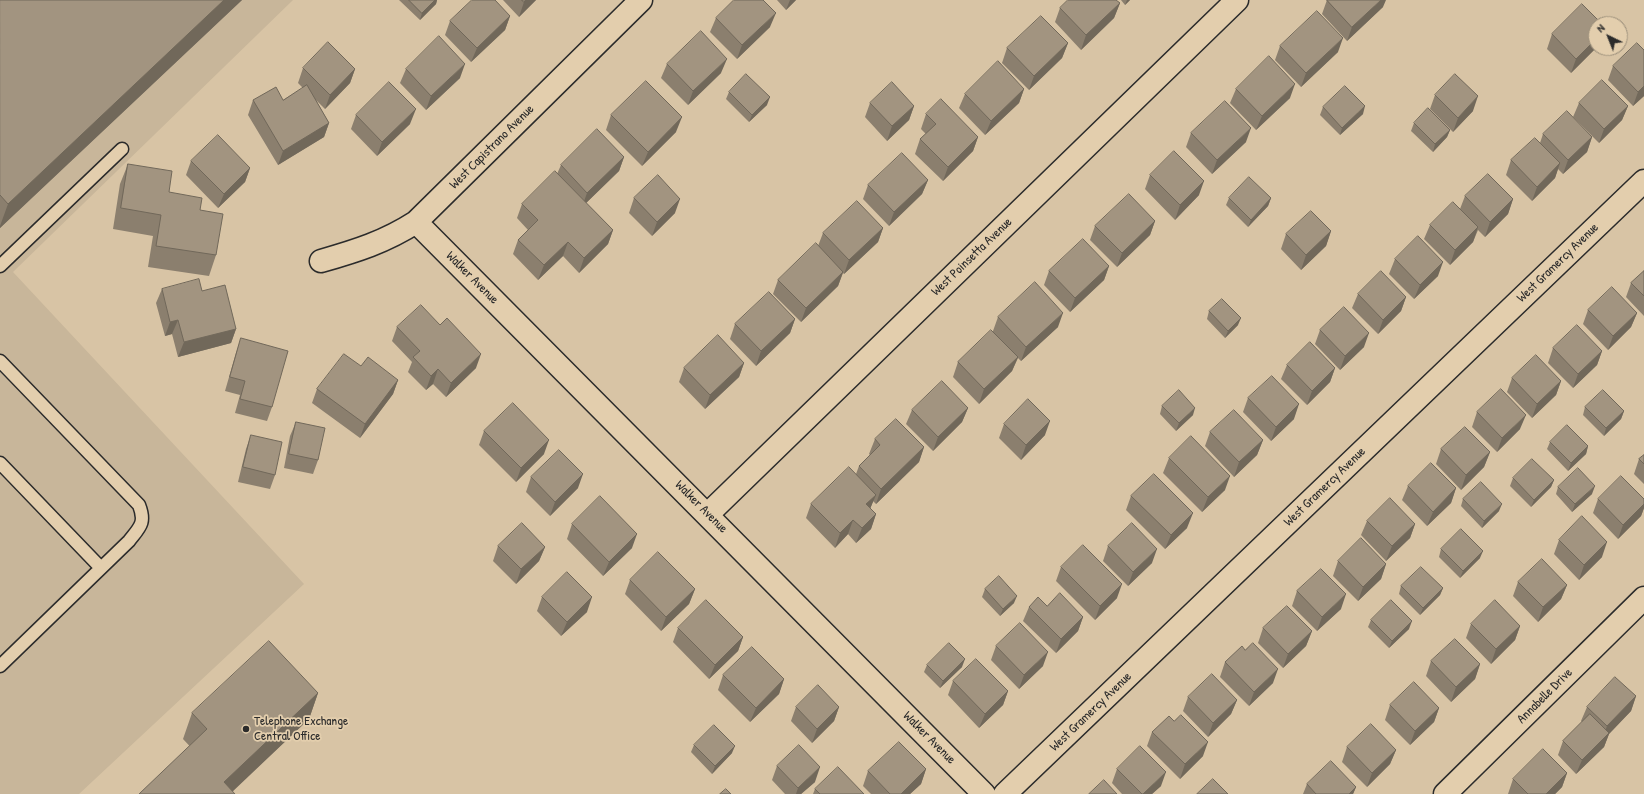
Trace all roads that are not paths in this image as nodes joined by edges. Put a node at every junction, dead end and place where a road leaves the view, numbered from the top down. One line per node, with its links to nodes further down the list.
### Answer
1 (641, 0): 5 (street, West Capistrano Avenue)
2 (1237, 0): 10 (street, West Poinsetta Avenue)
3 (122, 149): 7 (lane)
4 (1644, 181): 15 (street, West Gramercy Avenue)
5 (416, 222): 6 (street, West Capistrano Avenue); 10 (street, Walker Avenue)
6 (321, 261)
7 (0, 266)
8 (0, 360): 11 (lane)
9 (0, 463): 11 (lane)
10 (708, 514): 14 (street, Walker Avenue)
11 (101, 568): 13 (lane)
12 (1644, 598): 16 (street, Annabelle Drive)
13 (0, 666)
14 (984, 794)
15 (1005, 794)
16 (1445, 794)

